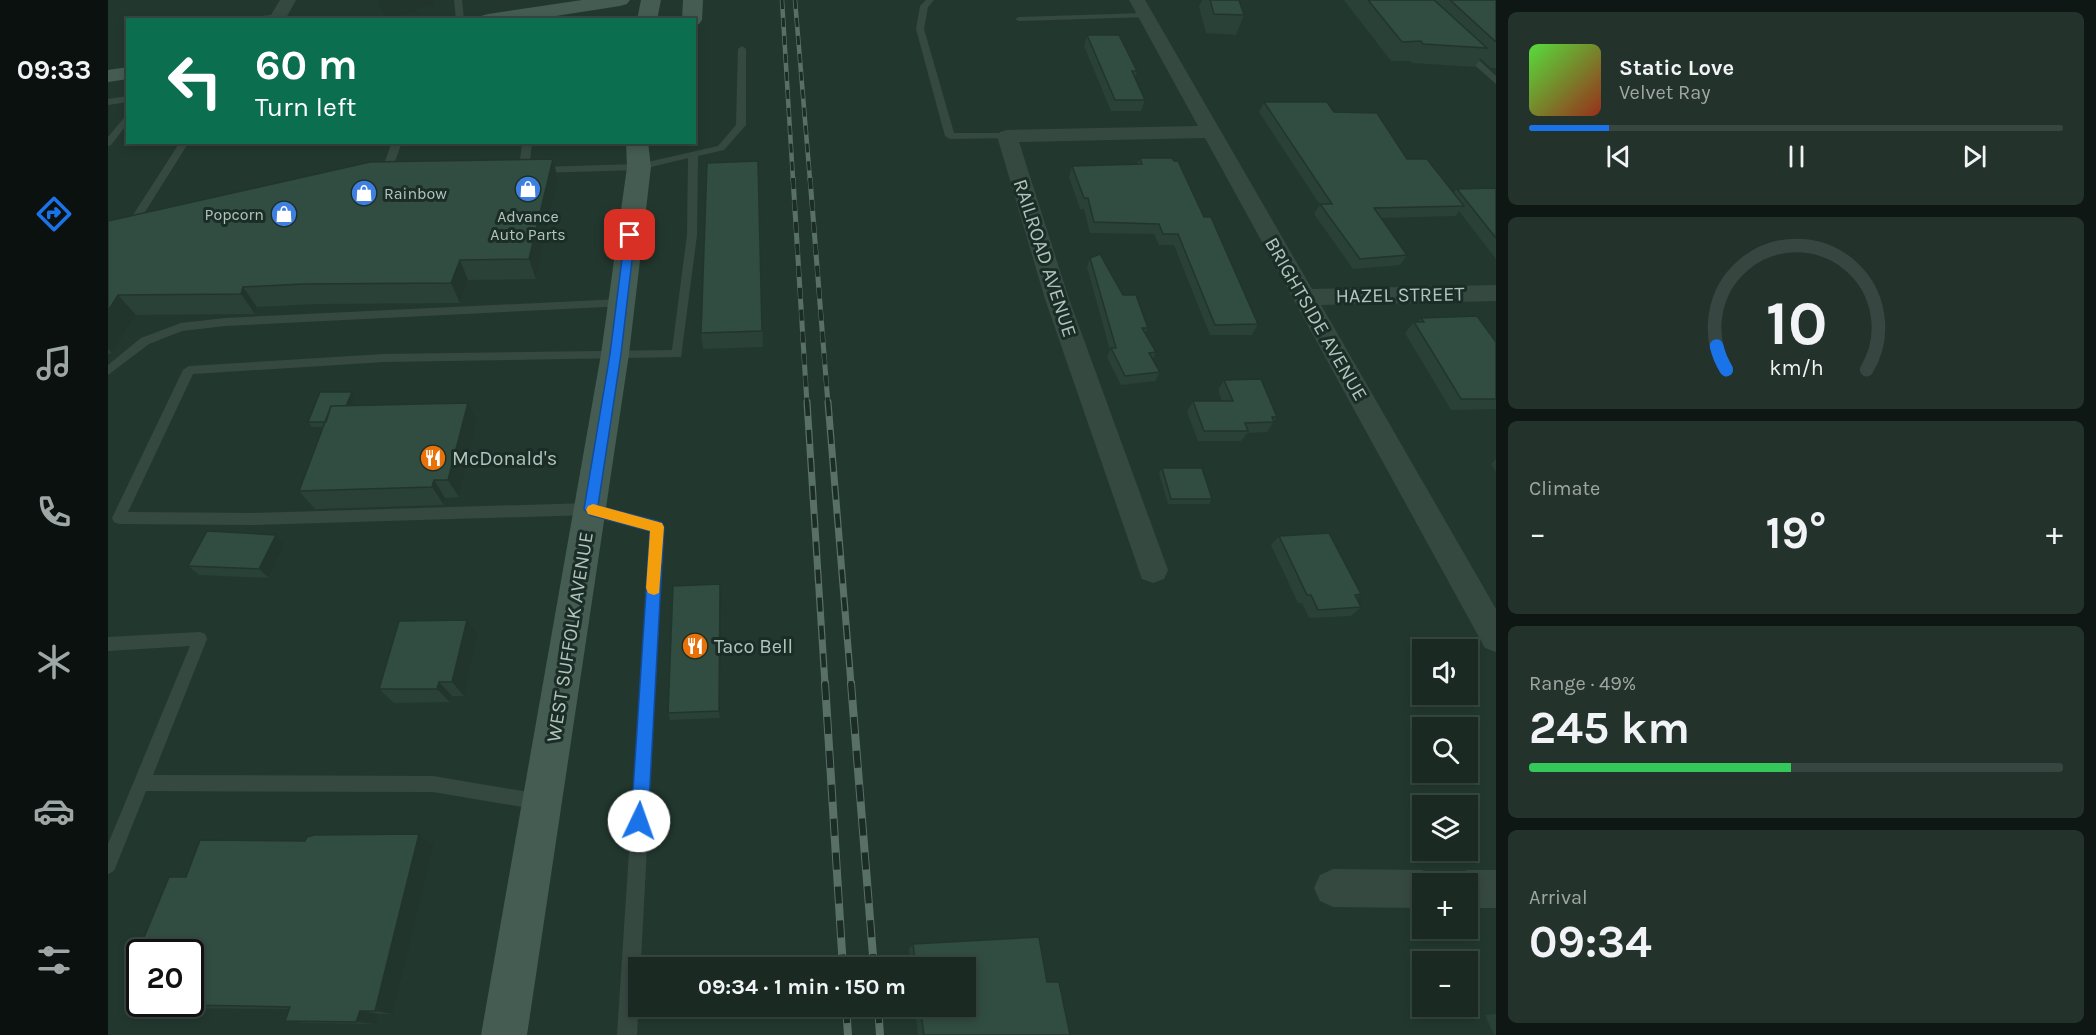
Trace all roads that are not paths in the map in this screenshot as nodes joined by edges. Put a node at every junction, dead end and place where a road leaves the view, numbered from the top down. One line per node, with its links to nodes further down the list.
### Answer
1 (288, 0): 8 (street)
2 (458, 0): 9 (lane)
3 (620, 0): 10 (main road)
4 (651, 0): 11 (main road)
5 (693, 0): 12 (main road)
6 (924, 3): 23 (lane)
7 (1141, 7): 13 (lane); 22 (street, BRIGHTSIDE AVENUE)
8 (277, 18)
9 (460, 18)
10 (501, 18)
11 (647, 18)
12 (692, 18)
13 (1019, 19)
14 (1456, 43): 18 (lane)
15 (742, 49): 29 (lane)
16 (126, 73): 17 (main road)
17 (108, 76)
18 (1496, 81)
19 (126, 99): 20 (lane)
20 (108, 102)
21 (126, 119): 24 (lane)
22 (1209, 132): 23 (street); 36 (street, BRIGHTSIDE AVENUE)
23 (1006, 136): 41 (street, RAILROAD AVENUE)
24 (108, 144)
25 (184, 144): 34 (lane)
26 (395, 144): 33 (lane)
27 (527, 144): 32 (lane)
28 (652, 144): 30 (main road, WEST SUFFOLK AVENUE)
29 (693, 154): 30 (lane); 38 (lane)
30 (638, 155): 32 (lane); 37 (main road, WEST SUFFOLK AVENUE)
31 (512, 171): 32 (lane)
32 (524, 171)
33 (396, 175)
34 (137, 230)
35 (1496, 293): 36 (street, HAZEL STREET)
36 (1303, 297): 42 (street, BRIGHTSIDE AVENUE)
37 (621, 303): 38 (main road, WEST SUFFOLK AVENUE); 39 (lane)
38 (615, 354): 40 (main road, WEST SUFFOLK AVENUE); 40 (lane)
39 (108, 371)
40 (590, 509): 45 (main road, WEST SUFFOLK AVENUE); 52 (lane)
41 (1153, 570)
42 (1496, 638)
43 (108, 644): 44 (lane)
44 (143, 783): 45 (lane); 46 (lane)
45 (543, 803): 51 (main road, WEST SUFFOLK AVENUE)
46 (108, 865)
47 (1333, 888): 48 (street)
48 (1412, 889)
49 (1478, 889): 50 (street)
50 (1496, 889)
51 (504, 1035)
52 (627, 1035)

